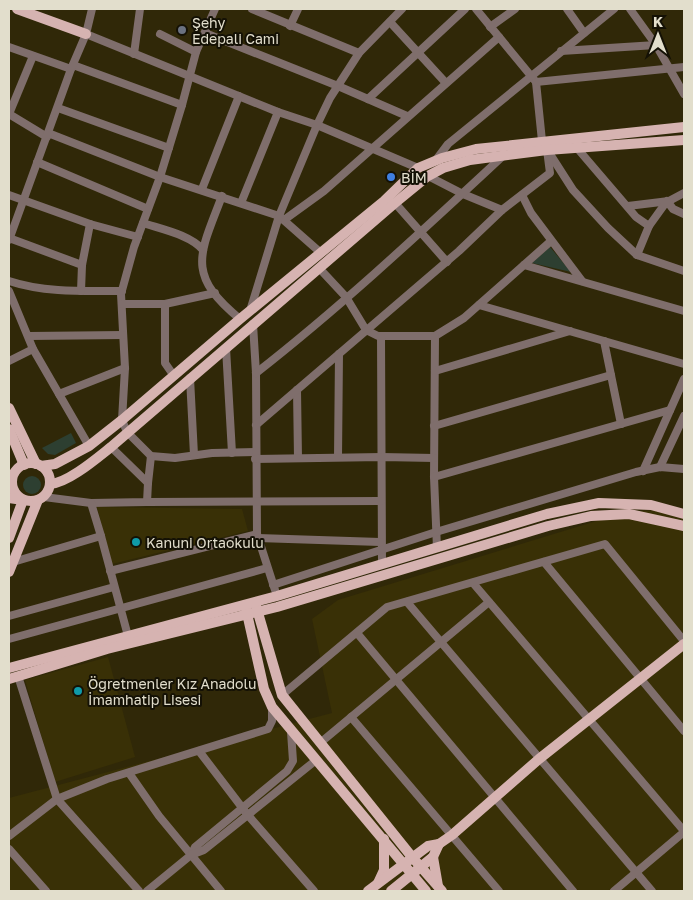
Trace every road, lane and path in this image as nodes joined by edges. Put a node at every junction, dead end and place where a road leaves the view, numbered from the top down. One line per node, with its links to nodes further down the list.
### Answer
1 (17, 9): 19 (main road)
2 (92, 9): 19 (street)
3 (140, 9): 28 (street)
4 (215, 9): 18 (street)
5 (298, 9): 15 (street)
6 (402, 9): 14 (street)
7 (465, 9): 27 (street)
8 (476, 9): 16 (street)
9 (567, 9): 17 (street)
10 (614, 9): 17 (street)
11 (630, 9): 22 (street)
12 (258, 10): 15 (street)
13 (512, 10): 16 (street)
14 (390, 22): 26 (street); 27 (street)
15 (290, 26): 26 (street)
16 (490, 26): 21 (street)
17 (584, 32): 25 (street)
18 (205, 33): 24 (street); 36 (street)
19 (86, 34): 28 (street); 30 (street)
20 (160, 34): 24 (street)
21 (499, 37): 34 (street); 35 (street)
22 (656, 45): 25 (street); 32 (street)
23 (9, 47): 29 (street)
24 (196, 52): 33 (street)
25 (561, 52): 34 (street)
26 (359, 53): 36 (street)
27 (418, 53): 35 (street); 39 (street)
28 (134, 54): 33 (street)
29 (32, 56): 30 (street); 43 (street)
30 (72, 67): 40 (street); 41 (street)
31 (684, 67): 32 (street)
32 (669, 68): 34 (street); 37 (street)
33 (188, 76): 38 (street); 40 (street)
34 (533, 79): 49 (street); 55 (street)
35 (445, 82): 44 (street)
36 (338, 86): 39 (street); 45 (street)
37 (684, 94)
38 (240, 96): 42 (street); 59 (street)
39 (368, 99): 44 (street)
40 (182, 105): 50 (street)
41 (58, 108): 47 (street); 50 (street)
42 (278, 112): 45 (street); 67 (street)
43 (9, 114): 47 (street)
44 (407, 116): 52 (street)
45 (317, 125): 52 (street); 73 (street)
46 (684, 127): 49 (main road)
47 (47, 135): 54 (street); 58 (street)
48 (684, 140): 51 (main road)
49 (544, 146): 51 (main road); 53 (main road); 55 (main road); 64 (street); 83 (street)
50 (169, 148): 58 (street)
51 (577, 148): 69 (street)
52 (371, 149): 56 (street); 73 (street)
53 (505, 154): 57 (main road); 61 (street)
54 (37, 162): 65 (street); 70 (street)
55 (435, 162): 56 (main road)
56 (418, 168): 82 (main road)
57 (428, 176): 61 (street); 68 (main road)
58 (160, 177): 59 (street); 70 (street)
59 (202, 189): 63 (street)
60 (684, 193): 66 (street)
61 (462, 194): 71 (street); 77 (street)
62 (9, 195): 65 (street)
63 (222, 196): 67 (street); 81 (street)
64 (522, 196): 71 (street); 80 (street)
65 (23, 200): 75 (street); 79 (street)
66 (667, 201): 69 (street); 72 (street); 76 (street)
67 (241, 203): 73 (street)
68 (395, 203): 77 (street); 87 (main road)
69 (628, 206): 76 (street)
70 (148, 208): 74 (street)
71 (502, 210): 84 (street)
72 (684, 214)
73 (282, 218): 82 (street); 100 (street)
74 (143, 223): 78 (street); 81 (street)
75 (90, 224): 78 (street); 85 (street)
76 (648, 226): 83 (street)
77 (423, 232): 84 (street); 95 (street)
78 (138, 237): 93 (street)
79 (9, 239): 85 (street)
80 (551, 241): 86 (street); 90 (street)
81 (203, 250): 94 (street)
82 (321, 253): 100 (main road)
83 (637, 255): 88 (street)
84 (447, 262): 103 (street)
85 (82, 265): 92 (street)
86 (524, 265): 90 (street); 98 (street)
87 (319, 268): 95 (street); 102 (main road)
88 (684, 271)
89 (9, 281): 92 (street)
90 (582, 281): 99 (street)
91 (9, 291): 106 (street)
92 (80, 291): 93 (street)
93 (122, 291): 96 (street)
94 (215, 292): 97 (street); 101 (street)
95 (346, 297): 103 (street); 117 (street)
96 (122, 304): 97 (street); 105 (street)
97 (165, 304): 119 (street)
98 (479, 305): 104 (street); 108 (street)
99 (684, 310)
100 (249, 313): 101 (main road)
101 (240, 319): 119 (main road)
102 (253, 324): 110 (main road); 117 (street)
103 (366, 330): 107 (street); 112 (street)
104 (570, 331): 109 (street); 116 (street)
105 (123, 334): 106 (street); 115 (street)
106 (29, 336): 111 (street)
107 (381, 336): 108 (street); 140 (street)
108 (435, 336): 116 (street)
109 (604, 341): 114 (street); 118 (street)
110 (226, 348): 120 (main road); 135 (street)
111 (33, 349): 113 (street); 123 (street)
112 (339, 354): 122 (street); 139 (street)
113 (9, 361)
114 (684, 364)
115 (125, 368): 123 (street); 127 (street)
116 (435, 371): 130 (street)
117 (256, 373): 129 (street)
118 (611, 375): 128 (street); 130 (street)
119 (174, 376): 127 (main road)
120 (190, 378): 132 (main road); 136 (street)
121 (684, 379): 125 (street)
122 (297, 390): 129 (street); 141 (street)
123 (58, 394): 133 (street)
124 (9, 408): 144 (main road)
125 (670, 410): 128 (street); 147 (street)
126 (684, 416): 145 (street)
127 (122, 420): 132 (street); 133 (main road)
128 (621, 424): 149 (street)
129 (256, 425): 138 (street)
130 (434, 426): 142 (street)
131 (9, 429): 143 (main road)
132 (127, 432): 134 (main road); 137 (street)
133 (89, 446): 144 (main road)
134 (111, 446): 150 (main road); 151 (street)
135 (232, 452): 136 (street); 138 (street)
136 (194, 455): 137 (street)
137 (151, 456): 151 (street)
138 (255, 456): 141 (street); 155 (street)
139 (338, 457): 140 (street); 141 (street)
140 (382, 457): 142 (street); 156 (street)
141 (298, 458)
142 (434, 458): 149 (street)
143 (24, 465): 144 (main road); 148 (main road)
144 (38, 465): 150 (main road)
145 (660, 466): 146 (street); 147 (street)
146 (684, 469)
147 (643, 471): 161 (street)
148 (11, 475): 154 (main road)
149 (434, 478): 161 (street)
150 (50, 484): 153 (main road)
151 (148, 484): 157 (street)
152 (9, 498): 154 (main road)
153 (41, 498): 154 (main road); 158 (street); 169 (main road)
154 (23, 500): 164 (main road)
155 (256, 501): 156 (street); 157 (street); 163 (street)
156 (381, 501): 165 (street)
157 (148, 502): 158 (street)
158 (91, 503): 162 (street)
159 (684, 514): 166 (main road)
160 (684, 526): 178 (main road)
161 (436, 532): 165 (street); 166 (street)
162 (101, 536): 169 (street); 171 (street)
163 (258, 536): 165 (street); 170 (street); 171 (street)
164 (9, 538)
165 (380, 546): 168 (street); 173 (street)
166 (437, 548): 168 (main road)
167 (544, 562): 172 (street); 187 (street); 193 (street)
168 (382, 564): 175 (main road)
169 (11, 567)
170 (267, 568): 173 (street); 180 (street)
171 (110, 572): 174 (street)
172 (473, 583): 176 (street); 177 (street)
173 (273, 585): 175 (street)
174 (114, 587): 180 (street); 181 (street)
175 (276, 596): 179 (main road)
176 (407, 602): 183 (street); 186 (street)
177 (489, 602): 186 (street); 197 (street)
178 (277, 607): 179 (main road); 188 (main road)
179 (251, 608): 182 (main road); 184 (main road); 188 (main road); 189 (main road)
180 (119, 609): 184 (street); 185 (street)
181 (9, 616)
182 (228, 620): 189 (main road); 191 (main road)
183 (358, 633): 192 (street); 194 (street)
184 (128, 636): 190 (main road)
185 (9, 639)
186 (441, 642): 192 (street); 202 (street)
187 (684, 644): 193 (main road)
188 (273, 665): 194 (main road)
189 (259, 667): 195 (main road)
190 (9, 668)
191 (13, 678): 206 (street)
192 (396, 679): 196 (street); 205 (street)
193 (641, 679): 197 (main road); 198 (street)
194 (282, 695): 200 (main road)
195 (272, 707): 199 (main road); 201 (street)
196 (351, 717): 200 (street); 209 (street)
197 (588, 720): 202 (main road); 208 (street)
198 (684, 731)
199 (291, 732): 203 (main road); 207 (street)
200 (320, 743): 212 (main road)
201 (199, 751): 204 (street); 207 (street)
202 (539, 759): 205 (main road); 220 (street)
203 (316, 760): 207 (street); 211 (main road)
204 (129, 773): 206 (street); 216 (street)
205 (494, 797): 209 (main road); 234 (street)
206 (56, 799): 210 (street); 225 (street)
207 (245, 811): 216 (street); 228 (street)
208 (684, 832): 220 (street)
209 (452, 835): 213 (main road); 233 (street)
210 (9, 836)
211 (384, 839): 218 (main road); 222 (main road)
212 (400, 843): 214 (main road); 218 (main road)
213 (439, 844): 214 (main road); 217 (main road)
214 (428, 846): 218 (main road)
215 (9, 849): 224 (street)
216 (191, 855): 226 (street); 227 (street)
217 (433, 857): 219 (main road); 223 (main road)
218 (408, 860): 219 (main road); 221 (main road); 222 (main road)
219 (421, 868): 221 (main road); 223 (main road)
220 (636, 872): 235 (street); 236 (street)
221 (413, 875): 230 (main road); 232 (main road)
222 (378, 883): 229 (main road)
223 (440, 889)
224 (46, 891)
225 (139, 891)
226 (148, 891)
227 (221, 891)
228 (314, 891)
229 (368, 891)
230 (391, 891)
231 (397, 891): 232 (main road)
232 (424, 891)
233 (499, 891)
234 (573, 891)
235 (614, 891)
236 (652, 891)

